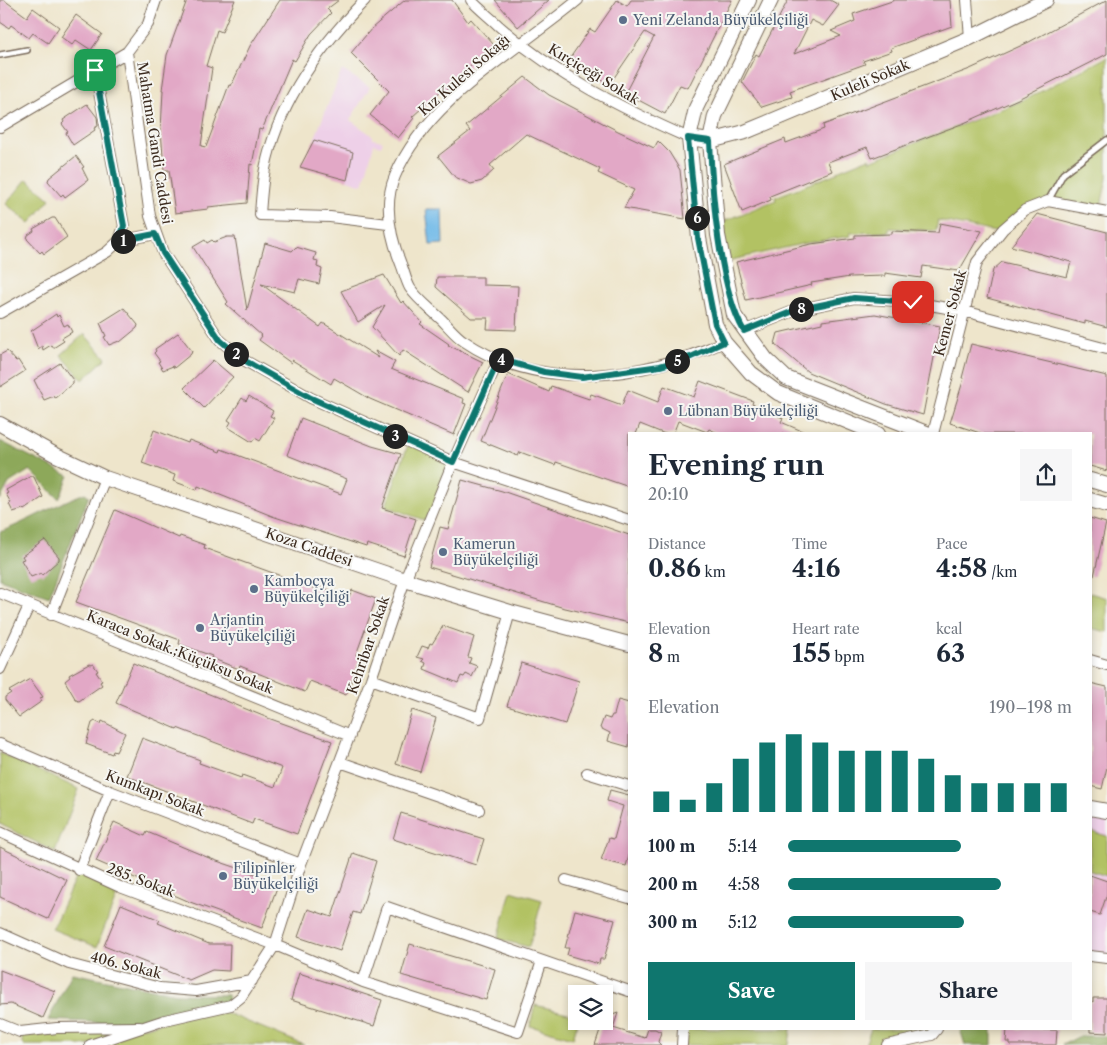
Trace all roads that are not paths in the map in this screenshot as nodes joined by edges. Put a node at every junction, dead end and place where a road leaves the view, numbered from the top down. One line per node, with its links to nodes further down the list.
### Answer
1 (156, 0): 12 (street)
2 (366, 0): 21 (street)
3 (471, 0): 10 (street, Kırçiçeği Sokak)
4 (578, 0): 10 (street, Kız Kulesi Sokağı)
5 (749, 0): 16 (main road)
6 (771, 0): 18 (main road)
7 (967, 0): 9 (street)
8 (1046, 0): 9 (main road, Kuleli Sokak)
9 (970, 38): 18 (main road, Kuleli Sokak)
10 (520, 44): 16 (street, Kırçiçeği Sokak); 21 (street, Kız Kulesi Sokağı)
11 (27, 50): 13 (lane)
12 (127, 52): 14 (street); 22 (street, Mahatma Gandi Caddesi)
13 (0, 55)
14 (95, 70): 15 (street); 23 (street)
15 (0, 127)
16 (688, 138): 18 (main road, Kuleli Sokak); 27 (main road)
17 (1107, 140): 19 (lane)
18 (710, 141): 26 (main road)
19 (1048, 201): 20 (street); 24 (street, Kemer Sokak)
20 (1107, 212)
21 (388, 224): 29 (street, Kız Kulesi Sokağı)
22 (155, 234): 23 (street); 34 (street, Mahatma Gandi Caddesi)
23 (119, 241): 25 (street)
24 (964, 311): 26 (street); 28 (street); 33 (street, Kemer Sokak)
25 (0, 313)
26 (744, 331): 32 (main road)
27 (724, 342): 29 (street, Kız Kulesi Sokağı); 31 (main road)
28 (1107, 349)
29 (499, 359): 34 (street, Kehribar Sokak)
30 (0, 424): 35 (main road, Koza Caddesi)
31 (873, 432)
32 (924, 432)
33 (934, 432)
34 (453, 462): 40 (street, Mahatma Gandi Caddesi); 41 (street, Kehribar Sokak)
35 (105, 478): 41 (main road, Koza Caddesi); 45 (street)
36 (1092, 481): 37 (main road)
37 (1107, 485)
38 (1092, 501): 39 (main road)
39 (1107, 505)
40 (628, 520)
41 (405, 580): 44 (main road, Koza Caddesi); 50 (street, Kehribar Sokak)
42 (0, 593): 43 (street, Karaca Sokak.;Küçüksu Sokak)
43 (29, 606): 45 (street, Karaca Sokak.;Küçüksu Sokak); 49 (street)
44 (510, 612): 46 (main road, Koza Caddesi); 50 (street)
45 (51, 615): 51 (street, Karaca Sokak.;Küçüksu Sokak)
46 (628, 644)
47 (1092, 661): 48 (street)
48 (1107, 665)
49 (0, 669)
50 (371, 679): 51 (street, Kehribar Sokak)
51 (350, 736): 53 (street, Kehribar Sokak)
52 (0, 744): 56 (street, Kumkapı Sokak)
53 (340, 762): 58 (street); 61 (street, Kehribar Sokak)
54 (587, 773): 55 (street)
55 (628, 786)
56 (110, 792): 61 (street, Kumkapı Sokak); 62 (street)
57 (1092, 808): 59 (main road)
58 (478, 810)
59 (1107, 812)
60 (0, 832): 62 (street, 285. Sokak)
61 (301, 864): 66 (street, Kehribar Sokak)
62 (79, 870): 66 (street, 285. Sokak)
63 (566, 880): 64 (street)
64 (628, 898)
65 (0, 933): 70 (street, 406. Sokak)
66 (274, 945): 70 (street, Kehribar Sokak); 71 (street, 285. Sokak)
67 (1092, 956): 68 (street)
68 (1107, 958)
69 (542, 961): 71 (street, 285. Sokak); 71 (street); 72 (street)
70 (252, 981): 74 (street, Kehribar Sokak)
71 (363, 982)
72 (628, 991)
73 (0, 1024): 74 (street)
74 (146, 1027): 77 (street)
75 (683, 1030): 78 (street)
76 (937, 1030): 79 (street)
77 (90, 1045)
78 (682, 1045)
79 (888, 1045)

